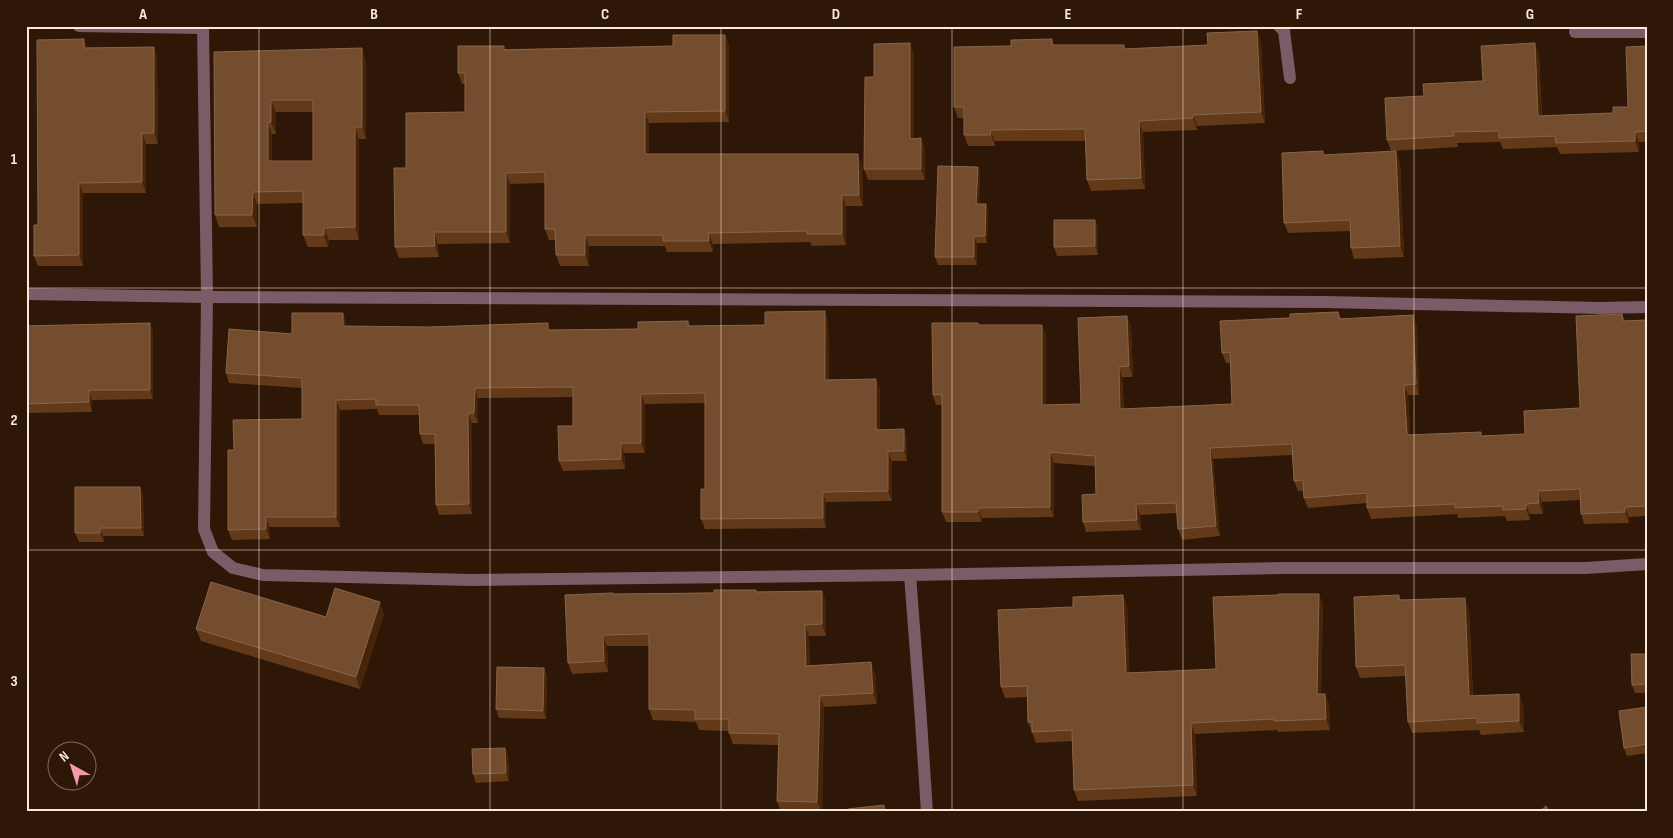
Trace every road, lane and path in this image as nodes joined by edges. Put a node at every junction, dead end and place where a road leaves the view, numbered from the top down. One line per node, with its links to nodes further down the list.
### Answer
1 (79, 26): 3 (street)
2 (1279, 26): 6 (street)
3 (203, 27): 8 (street)
4 (1575, 32): 5 (street)
5 (1647, 32)
6 (1290, 78)
7 (26, 294): 8 (street)
8 (206, 297): 9 (street); 11 (street)
9 (1647, 307)
10 (1647, 564): 11 (street)
11 (910, 575): 12 (street)
12 (926, 812)

